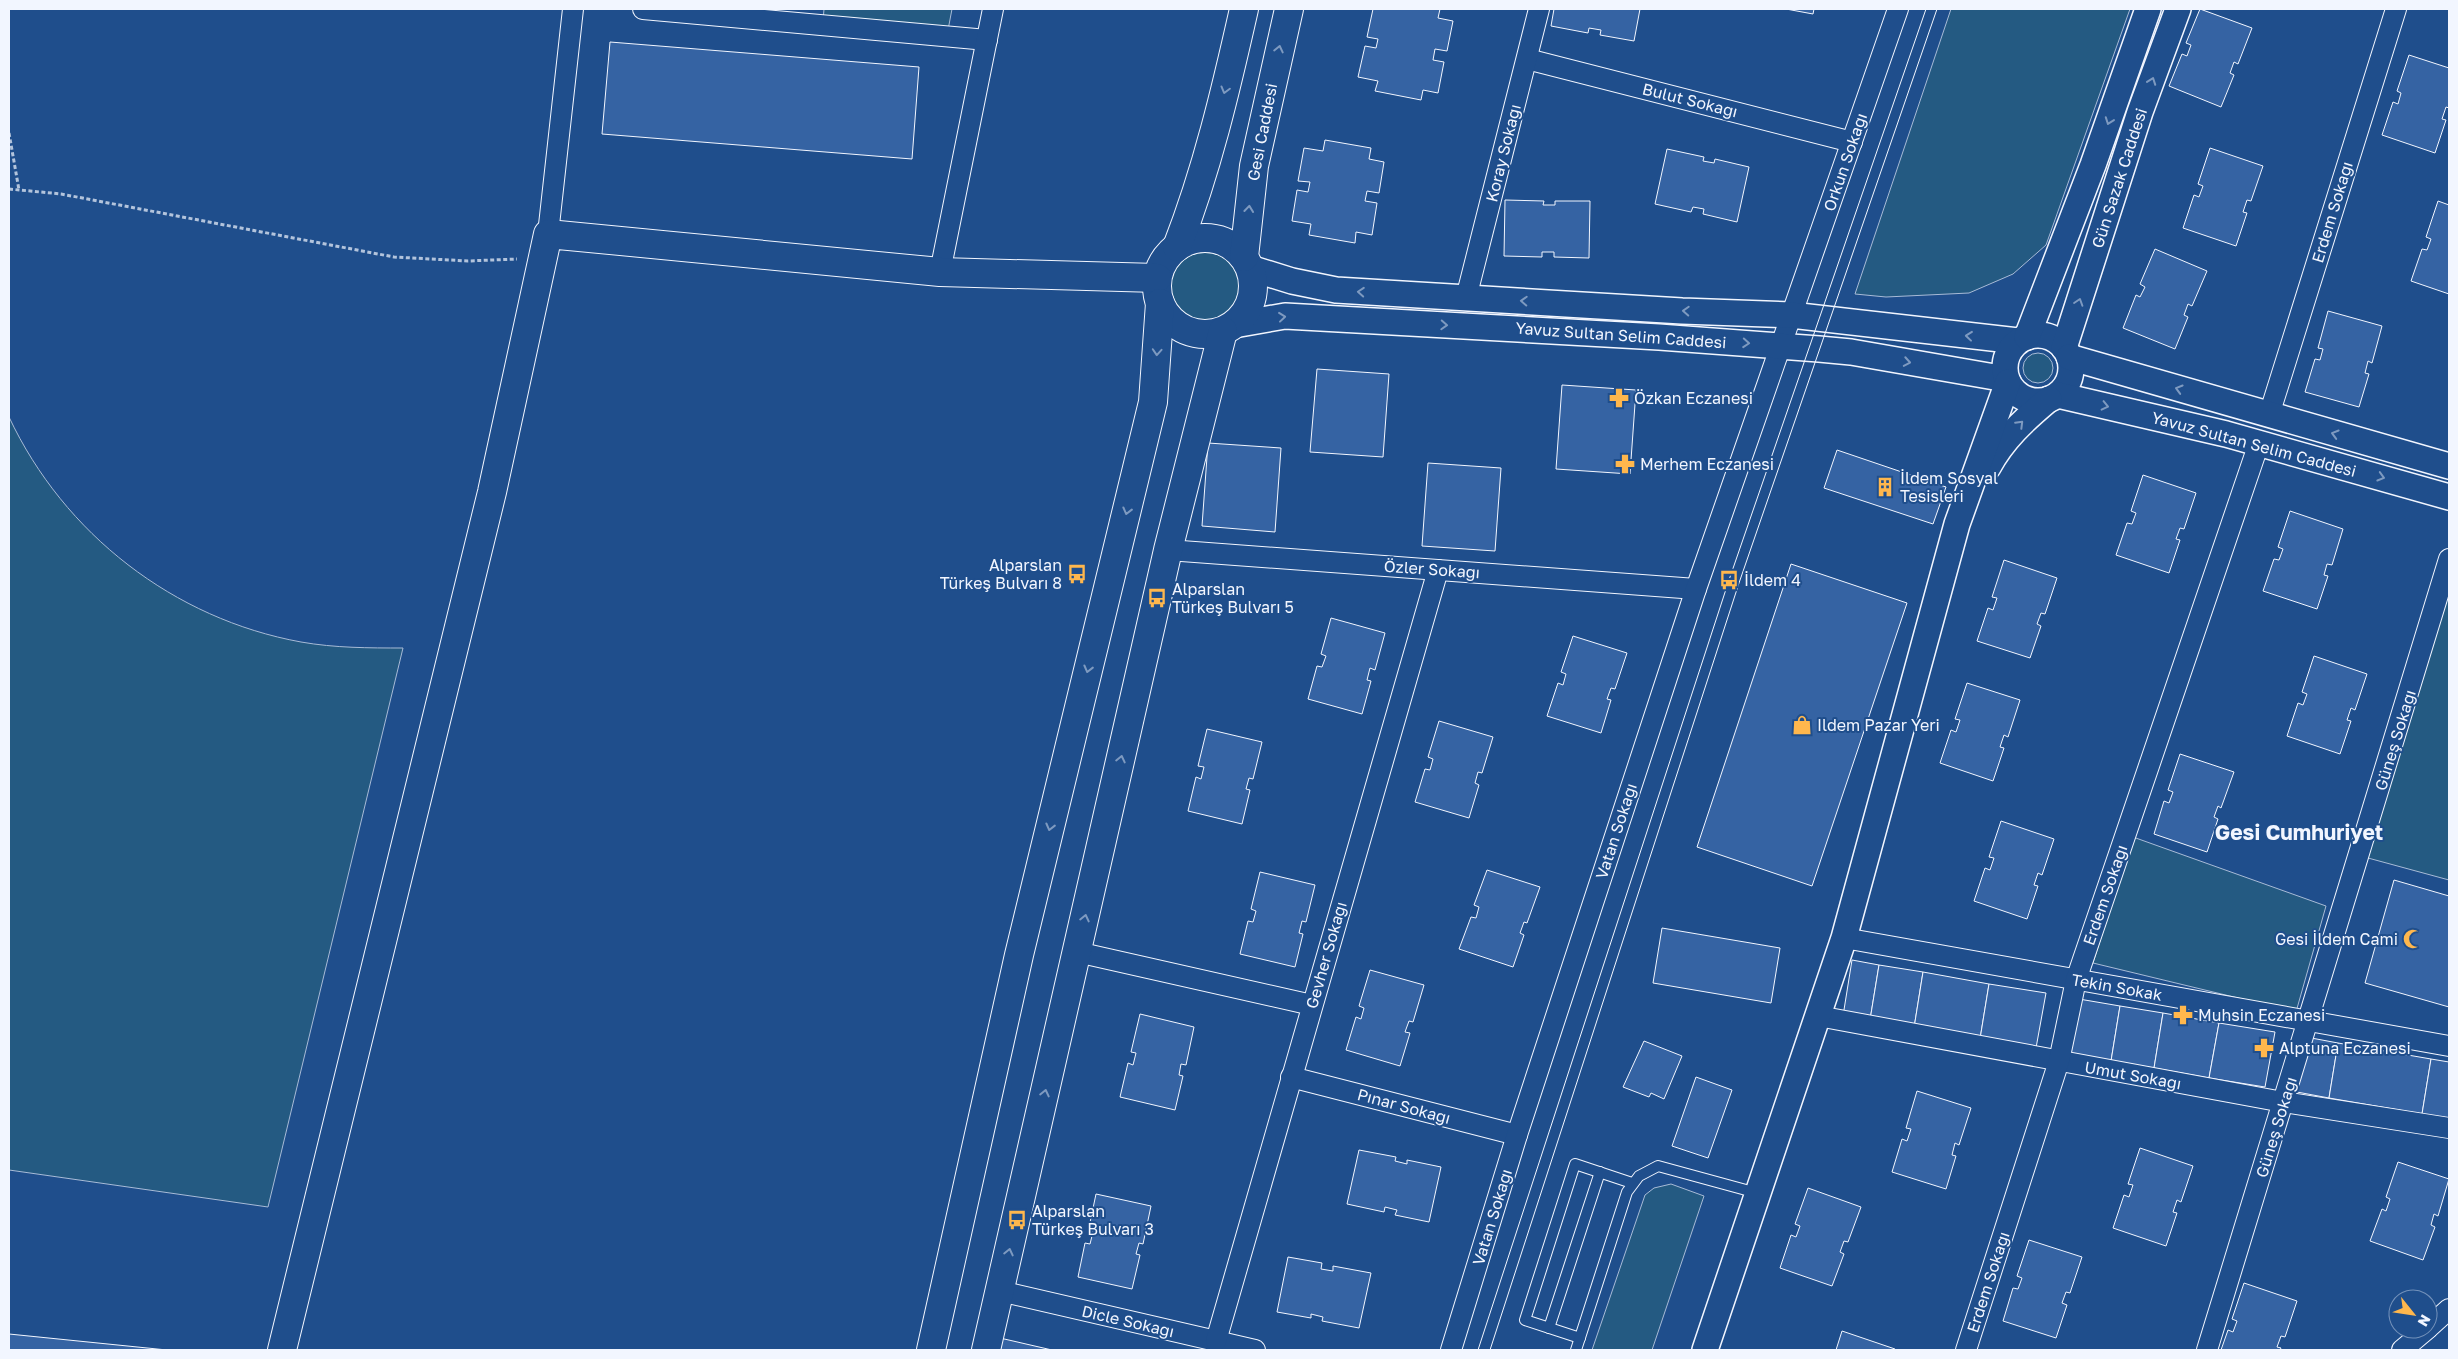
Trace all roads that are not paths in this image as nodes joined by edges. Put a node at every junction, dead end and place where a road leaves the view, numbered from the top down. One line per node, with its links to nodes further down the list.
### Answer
1 (573, 9): 15 (street)
2 (643, 9): 11 (street)
3 (993, 9): 12 (street)
4 (1244, 9): 16 (main road, one-way to 16)
5 (1289, 9): 17 (main road, Gesi Caddesi, one-way to 5)
6 (1539, 9): 13 (street, Koray Sokağı)
7 (1898, 9): 14 (street, Orkun Sokağı)
8 (2148, 9): 23 (street, Gün Sazak Caddesi, one-way to 23)
9 (2178, 9): 25 (street, Gün Sazak Caddesi, one-way to 9)
10 (2396, 9): 28 (street, Erdem Sokağı)
11 (833, 17): 12 (street)
12 (987, 40): 18 (street)
13 (1527, 59): 14 (street, Bulut Sokağı); 20 (street, Koray Sokağı)
14 (1852, 142): 21 (street, Orkun Sokağı)
15 (545, 245): 18 (main road); 59 (main road)
16 (1177, 247): 17 (main road); 19 (main road)
17 (1247, 263): 20 (street, Yavuz Sultan Selim Caddesi, one-way to 17); 22 (main road)
18 (940, 272): 19 (main road)
19 (1159, 291): 22 (main road); 60 (main road, one-way to 60)
20 (1466, 298): 21 (street, Yavuz Sultan Selim Caddesi, one-way to 20)
21 (1790, 315): 23 (street, Yavuz Sultan Selim Caddesi, one-way to 21); 24 (street, Vatan Sokağı)
22 (1228, 328): 24 (street, Yavuz Sultan Selim Caddesi, one-way to 24); 33 (main road)
23 (2022, 339): 25 (street); 26 (street)
24 (1780, 346): 26 (street, Yavuz Sultan Selim Caddesi, one-way to 26); 36 (street, Vatan Sokağı)
25 (2067, 353): 27 (street); 28 (street, Yavuz Sultan Selim Caddesi, one-way to 25)
26 (2007, 381): 27 (street); 32 (street)
27 (2053, 397): 29 (street, Yavuz Sultan Selim Caddesi, one-way to 29); 32 (street, one-way to 27)
28 (2269, 415): 30 (street, Yavuz Sultan Selim Caddesi, one-way to 28)
29 (2259, 443): 31 (street, Yavuz Sultan Selim Caddesi, one-way to 31); 39 (street, Erdem Sokağı)
30 (2449, 466)
31 (2449, 497)
32 (1957, 524): 37 (street)
33 (1168, 550): 35 (street, Özler Sokağı); 38 (main road, one-way to 33)
34 (2449, 559): 42 (street, Güneş Sokağı)
35 (1438, 570): 36 (street, Özler Sokağı); 40 (street, Gevher Sokağı)
36 (1696, 589): 48 (street, Vatan Sokağı)
37 (1844, 938): 39 (street, Tekin Sokak); 41 (street)
38 (1077, 952): 40 (street); 52 (main road, one-way to 38)
39 (2076, 980): 42 (street, Tekin Sokak); 44 (street, Erdem Sokağı)
40 (1312, 1005): 45 (street, Gevher Sokağı)
41 (1818, 1016): 44 (street, Umut Sokağı); 51 (street)
42 (2309, 1022): 43 (street, Tekin Sokak); 46 (street, Güneş Sokağı)
43 (2449, 1046)
44 (2059, 1061): 46 (street, Umut Sokağı); 66 (street, Erdem Sokağı)
45 (1291, 1077): 48 (street, Pınar Sokağı); 58 (street, Gevher Sokağı)
46 (2283, 1102): 47 (street, Umut Sokağı); 67 (street, Güneş Sokağı)
47 (2449, 1128)
48 (1517, 1135): 63 (street, Vatan Sokağı)
49 (1600, 1172): 50 (lane); 55 (lane); 55 (lane)
50 (1632, 1182): 51 (lane); 56 (lane)
51 (1758, 1193): 65 (street)
52 (1000, 1291): 58 (street, Dicle Sokağı); 61 (main road)
53 (2449, 1309): 54 (street)
54 (2438, 1318)
55 (1549, 1328): 56 (lane)
56 (1580, 1338): 64 (lane)
57 (2414, 1339): 68 (street)
58 (1216, 1341): 62 (street, Dicle Sokağı)
59 (282, 1350)
60 (931, 1350)
61 (986, 1350)
62 (1255, 1350)
63 (1451, 1350)
64 (1576, 1350)
65 (1705, 1350)
66 (1966, 1350)
67 (2207, 1350)
68 (2402, 1350)

